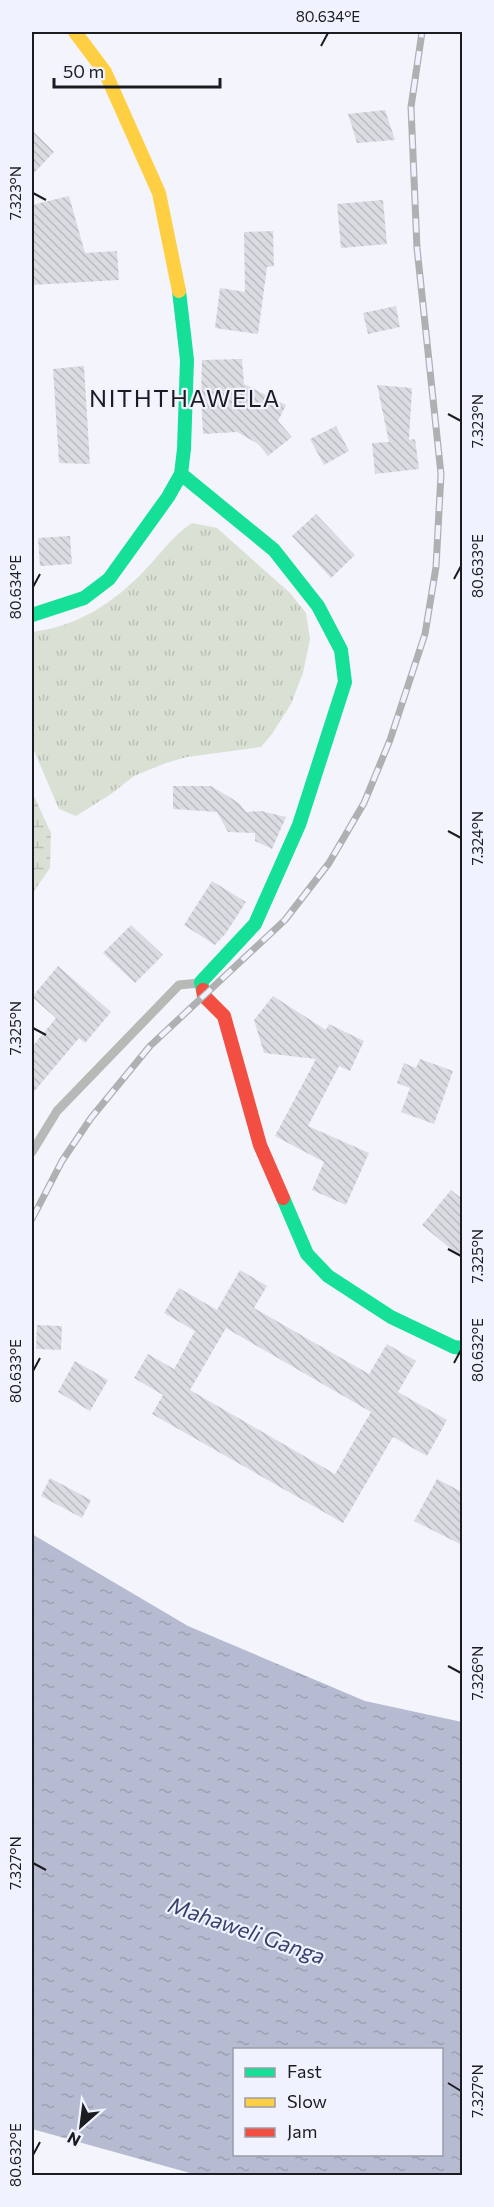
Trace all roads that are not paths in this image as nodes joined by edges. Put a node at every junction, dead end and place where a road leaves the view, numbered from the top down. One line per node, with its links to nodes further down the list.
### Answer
1 (75, 32): 2 (street)
2 (181, 474): 3 (street); 4 (street)
3 (32, 615)
4 (201, 982): 5 (lane); 6 (street)
5 (32, 1152)
6 (462, 1348)

